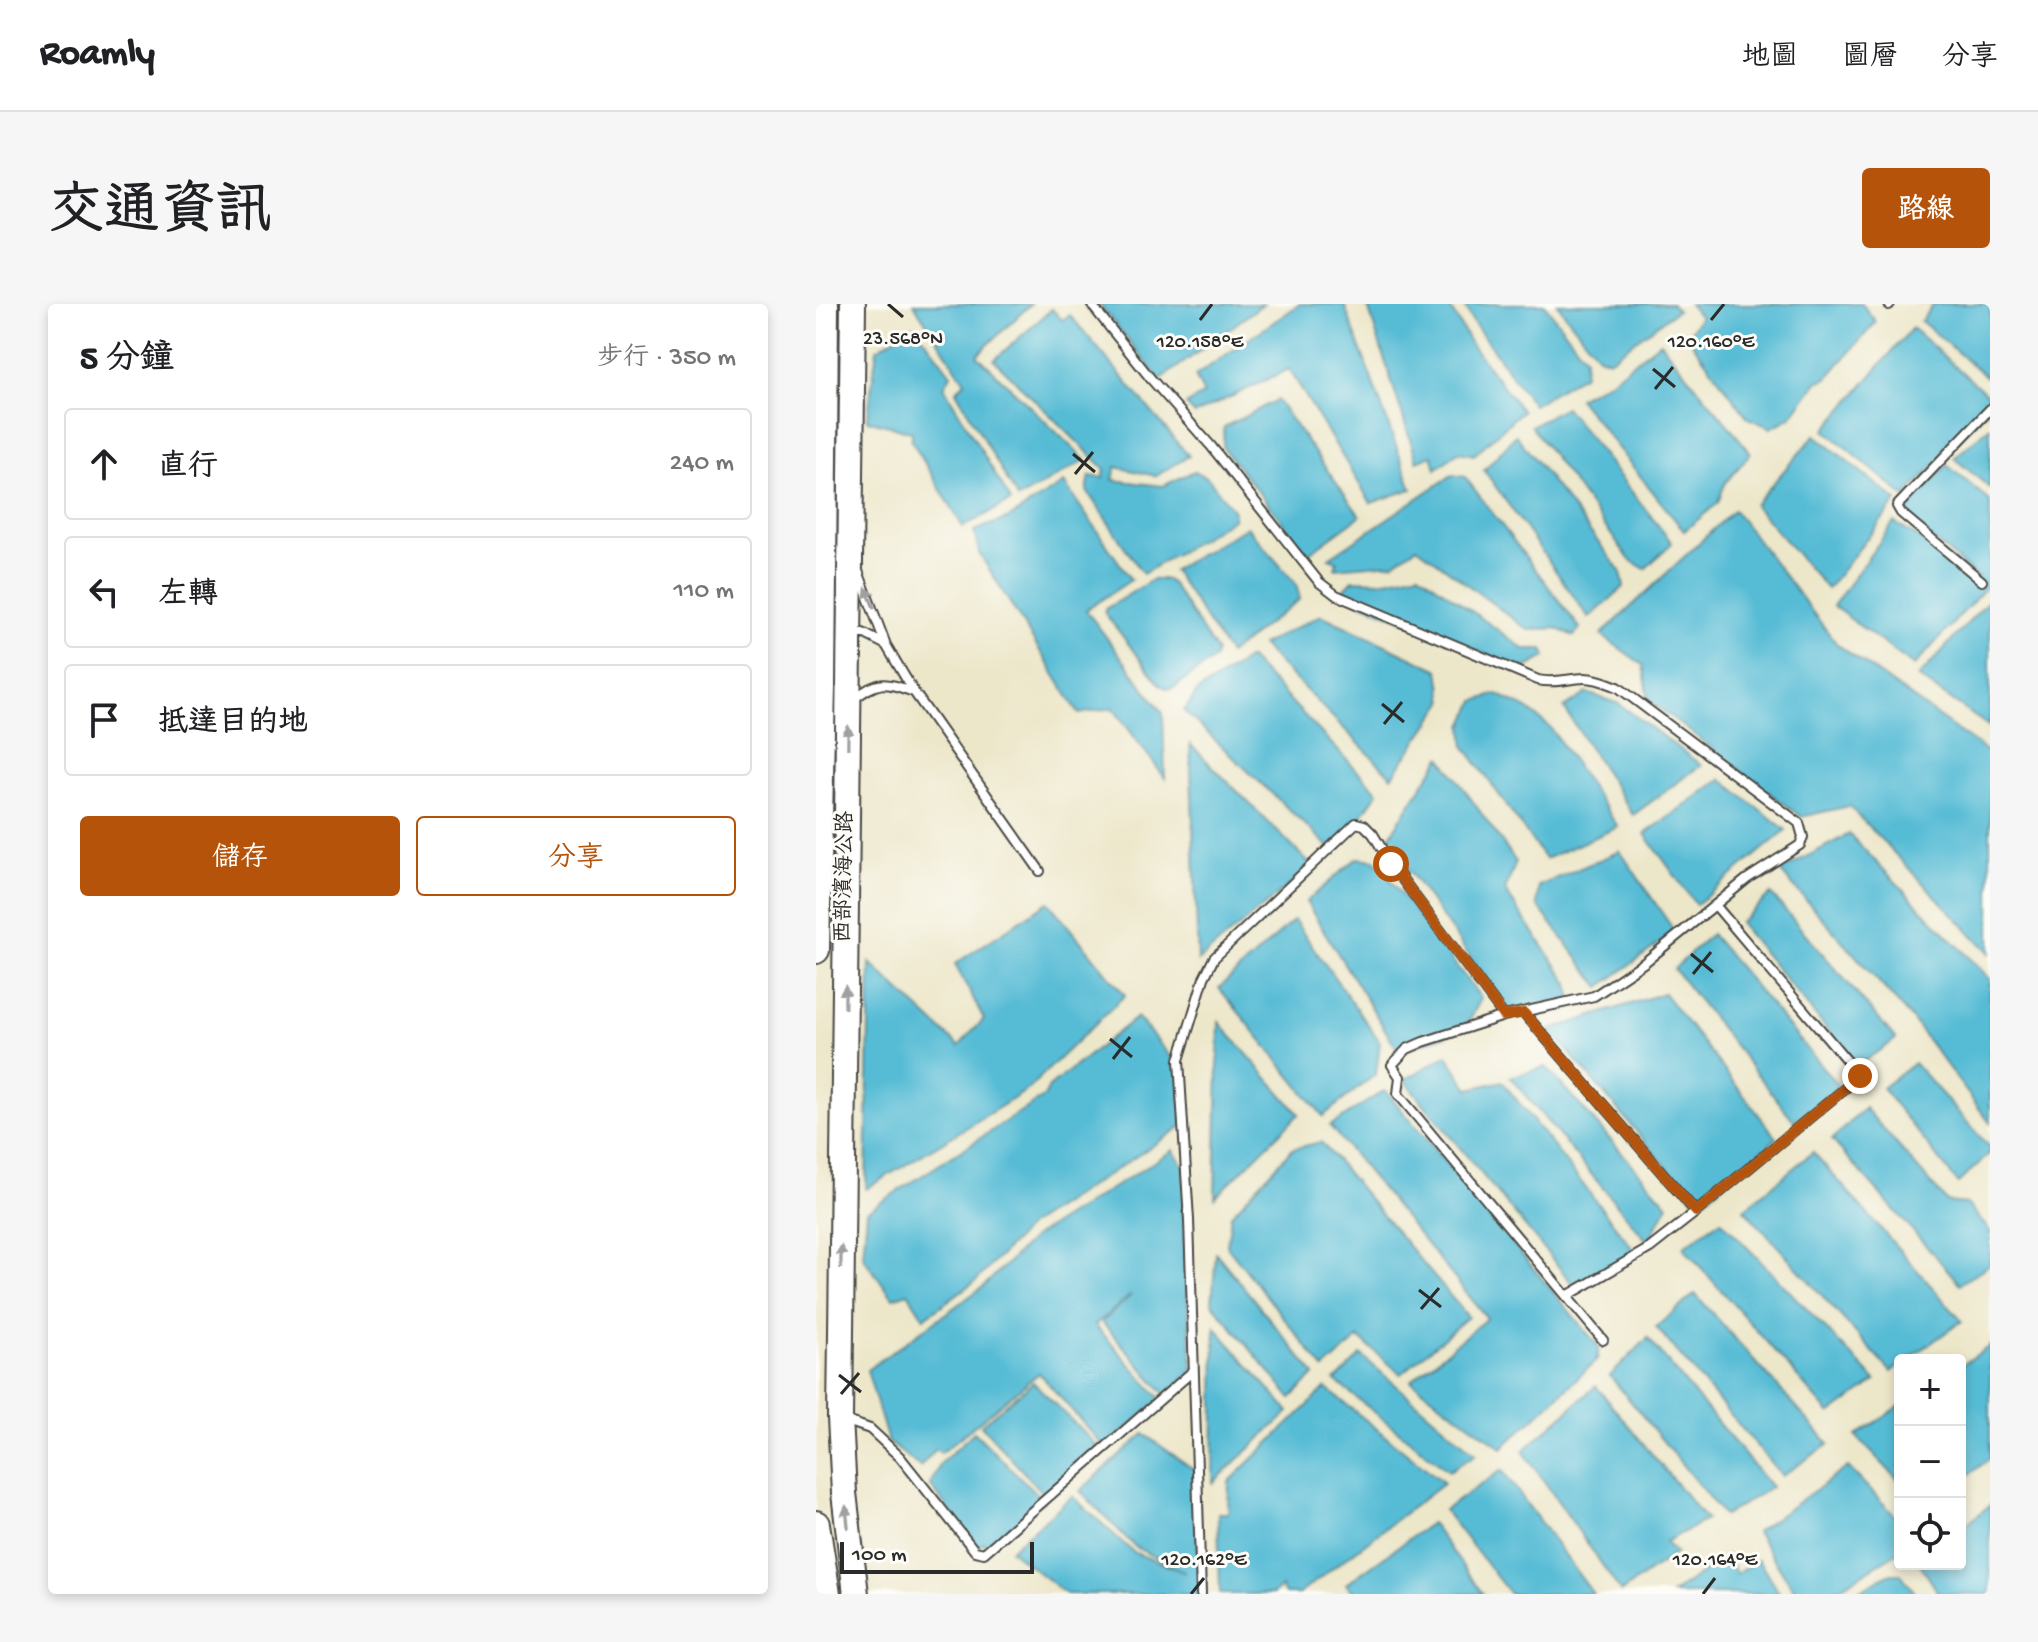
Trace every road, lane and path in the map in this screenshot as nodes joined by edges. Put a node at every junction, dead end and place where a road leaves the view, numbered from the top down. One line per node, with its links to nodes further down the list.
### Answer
1 (825, 304): 13 (highway, bridge)
2 (853, 304): 5 (main road, 西部濱海公路)
3 (1091, 304): 12 (lane)
4 (1990, 409): 6 (lane)
5 (850, 553): 7 (main road, 西部濱海公路); 8 (lane, one-way to 5)
6 (1982, 581)
7 (851, 633): 8 (lane); 10 (main road, 西部濱海公路)
8 (886, 645): 9 (lane)
9 (914, 692): 10 (lane); 11 (lane)
10 (848, 702): 20 (main road, 西部濱海公路, one-way to 10)
11 (1040, 871)
12 (1715, 905): 14 (lane); 16 (lane)
13 (816, 950)
14 (1524, 1013): 15 (lane); 16 (lane)
15 (1504, 1016): 17 (lane); 19 (lane)
16 (1696, 1212): 17 (lane)
17 (1567, 1296): 18 (lane)
18 (1603, 1340)
19 (1193, 1371): 20 (lane); 24 (lane)
20 (840, 1418): 23 (main road, 西部濱海公路, one-way to 20)
21 (816, 1524): 22 (highway)
22 (827, 1594)
23 (856, 1594)
24 (1201, 1594)

